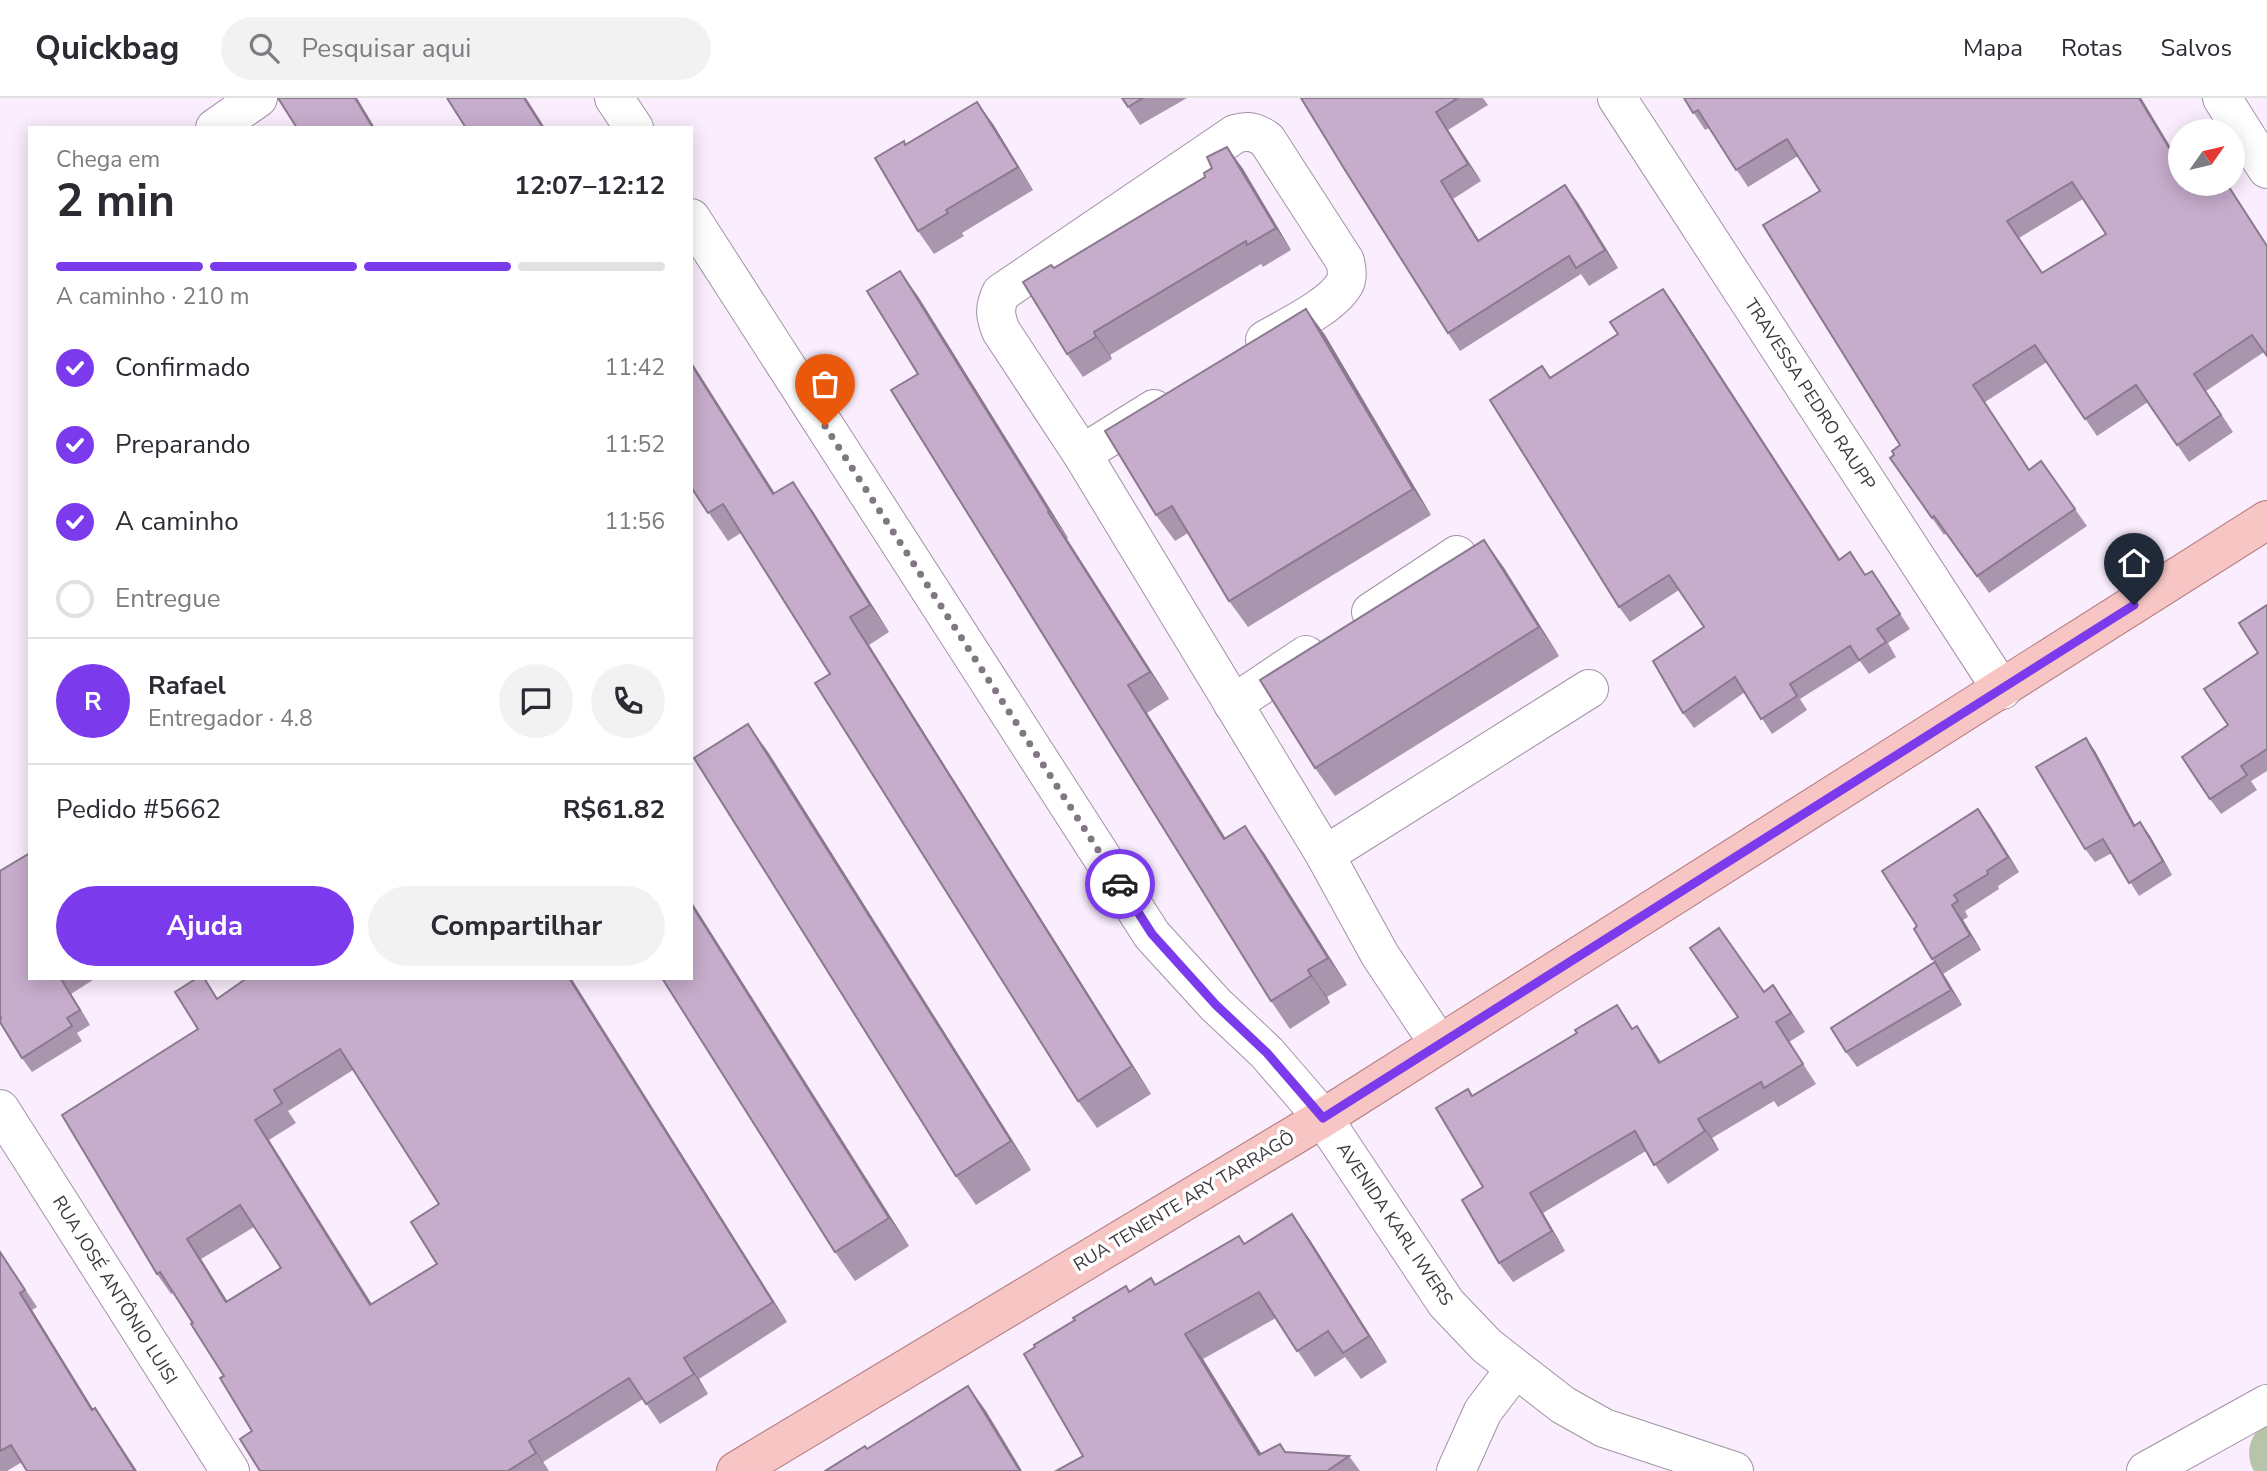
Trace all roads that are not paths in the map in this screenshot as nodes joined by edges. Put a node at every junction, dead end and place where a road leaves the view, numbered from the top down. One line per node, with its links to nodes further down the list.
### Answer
1 (258, 98): 5 (street)
2 (614, 98): 6 (street)
3 (1617, 98): 15 (street, TRAVESSA PEDRO RAUPP)
4 (2222, 98): 7 (street)
5 (218, 126)
6 (633, 126)
7 (2267, 169)
8 (693, 221): 20 (street, AVENIDA KARL IWERS)
9 (1231, 361): 11 (street)
10 (1185, 390): 11 (street)
11 (1082, 454): 16 (street)
12 (2267, 520): 15 (main road, RUA TENENTE ARY TARRAGÔ)
13 (1457, 555): 16 (street)
14 (1589, 688): 17 (street)
15 (2002, 690): 18 (main road, RUA TENENTE ARY TARRAGÔ)
16 (1233, 704): 17 (street)
17 (1325, 855): 18 (street)
18 (1439, 1044): 20 (main road, RUA TENENTE ARY TARRAGÔ)
19 (0, 1108): 25 (street, RUA JOSÉ ANTÔNIO LUISI)
20 (1323, 1118): 21 (street, AVENIDA KARL IWERS); 26 (main road, RUA TENENTE ARY TARRAGÔ)
21 (1515, 1369): 23 (street, AVENIDA KARL IWERS); 27 (street)
22 (2267, 1404): 24 (street)
23 (1604, 1428): 28 (street, AVENIDA KARL IWERS); 29 (street, AVENIDA KARL IWERS)
24 (2205, 1458): 30 (street)
25 (230, 1471)
26 (736, 1471)
27 (1456, 1471)
28 (1652, 1471)
29 (1734, 1471)
30 (2146, 1471)

